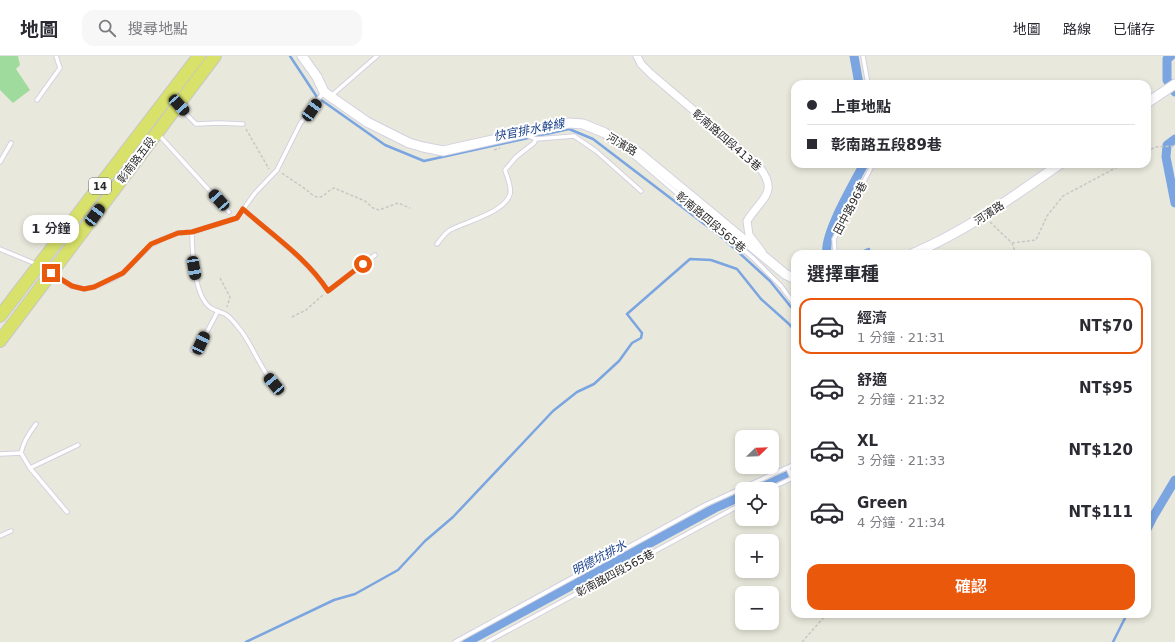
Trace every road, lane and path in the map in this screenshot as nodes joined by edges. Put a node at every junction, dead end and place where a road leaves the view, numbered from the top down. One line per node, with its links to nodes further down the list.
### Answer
1 (56, 56): 12 (lane)
2 (199, 56): 11 (main road, 彰南路五段 / 14)
3 (215, 56): 14 (main road, 彰南路五段 / 14)
4 (302, 56): 10 (street, 河濱路)
5 (377, 56): 10 (lane)
6 (637, 56): 44 (street, 彰南路四段413巷)
7 (863, 56): 8 (lane)
8 (867, 80)
9 (1175, 84): 13 (street)
10 (327, 94): 17 (street, 河濱路); 29 (lane)
11 (169, 96): 14 (lane); 45 (main road, 彰南路五段 / 14)
12 (37, 100)
13 (1151, 100)
14 (179, 105): 15 (lane); 16 (main road, 彰南路五段 / 14)
15 (243, 124): 30 (path)
16 (157, 133): 34 (lane); 46 (main road, 彰南路五段 / 14)
17 (521, 133): 18 (lane); 20 (street, 河濱路)
18 (536, 139): 31 (lane); 38 (lane)
19 (11, 143): 25 (lane)
20 (621, 145): 44 (street, 河濱路); 50 (lane, 彰南路四段565巷)
21 (1175, 146): 24 (path)
22 (500, 148): 23 (path)
23 (494, 150)
24 (1151, 150)
25 (0, 162)
26 (871, 168): 40 (lane, 田中路96巷)
27 (1054, 168): 35 (street, 河濱路)
28 (1116, 168): 37 (path)
29 (277, 170): 30 (lane); 32 (path)
30 (272, 176): 33 (lane)
31 (641, 191)
32 (410, 208)
33 (243, 209): 36 (lane); 49 (lane)
34 (229, 212)
35 (985, 216): 37 (path); 41 (street, 河濱路)
36 (192, 232): 46 (lane); 51 (lane)
37 (1012, 242): 42 (path)
38 (437, 244)
39 (0, 249): 45 (lane)
40 (835, 250)
41 (922, 250)
42 (1015, 250)
43 (375, 255): 49 (lane)
44 (765, 256): 47 (street, 河濱路)
45 (39, 265): 53 (main road, 彰南路五段 / 14)
46 (51, 273): 55 (main road, 彰南路五段 / 14)
47 (791, 277)
48 (220, 278): 52 (path)
49 (328, 291): 54 (path)
50 (791, 300)
51 (218, 311): 52 (lane); 56 (lane)
52 (224, 313): 57 (lane)
53 (0, 316)
54 (292, 318)
55 (0, 341)
56 (192, 350)
57 (274, 384)
58 (36, 424): 60 (lane)
59 (78, 446): 63 (lane)
60 (21, 453): 61 (lane); 63 (lane)
61 (0, 454)
62 (791, 466): 64 (lane)
63 (30, 468): 69 (lane)
64 (788, 468): 65 (lane); 73 (lane)
65 (791, 473)
66 (791, 479): 67 (lane)
67 (779, 485)
68 (735, 508): 74 (lane, 彰南路四段565巷)
69 (67, 512)
70 (11, 531): 71 (lane)
71 (0, 536)
72 (823, 618): 75 (path)
73 (455, 642)
74 (487, 642)
75 (802, 642)

